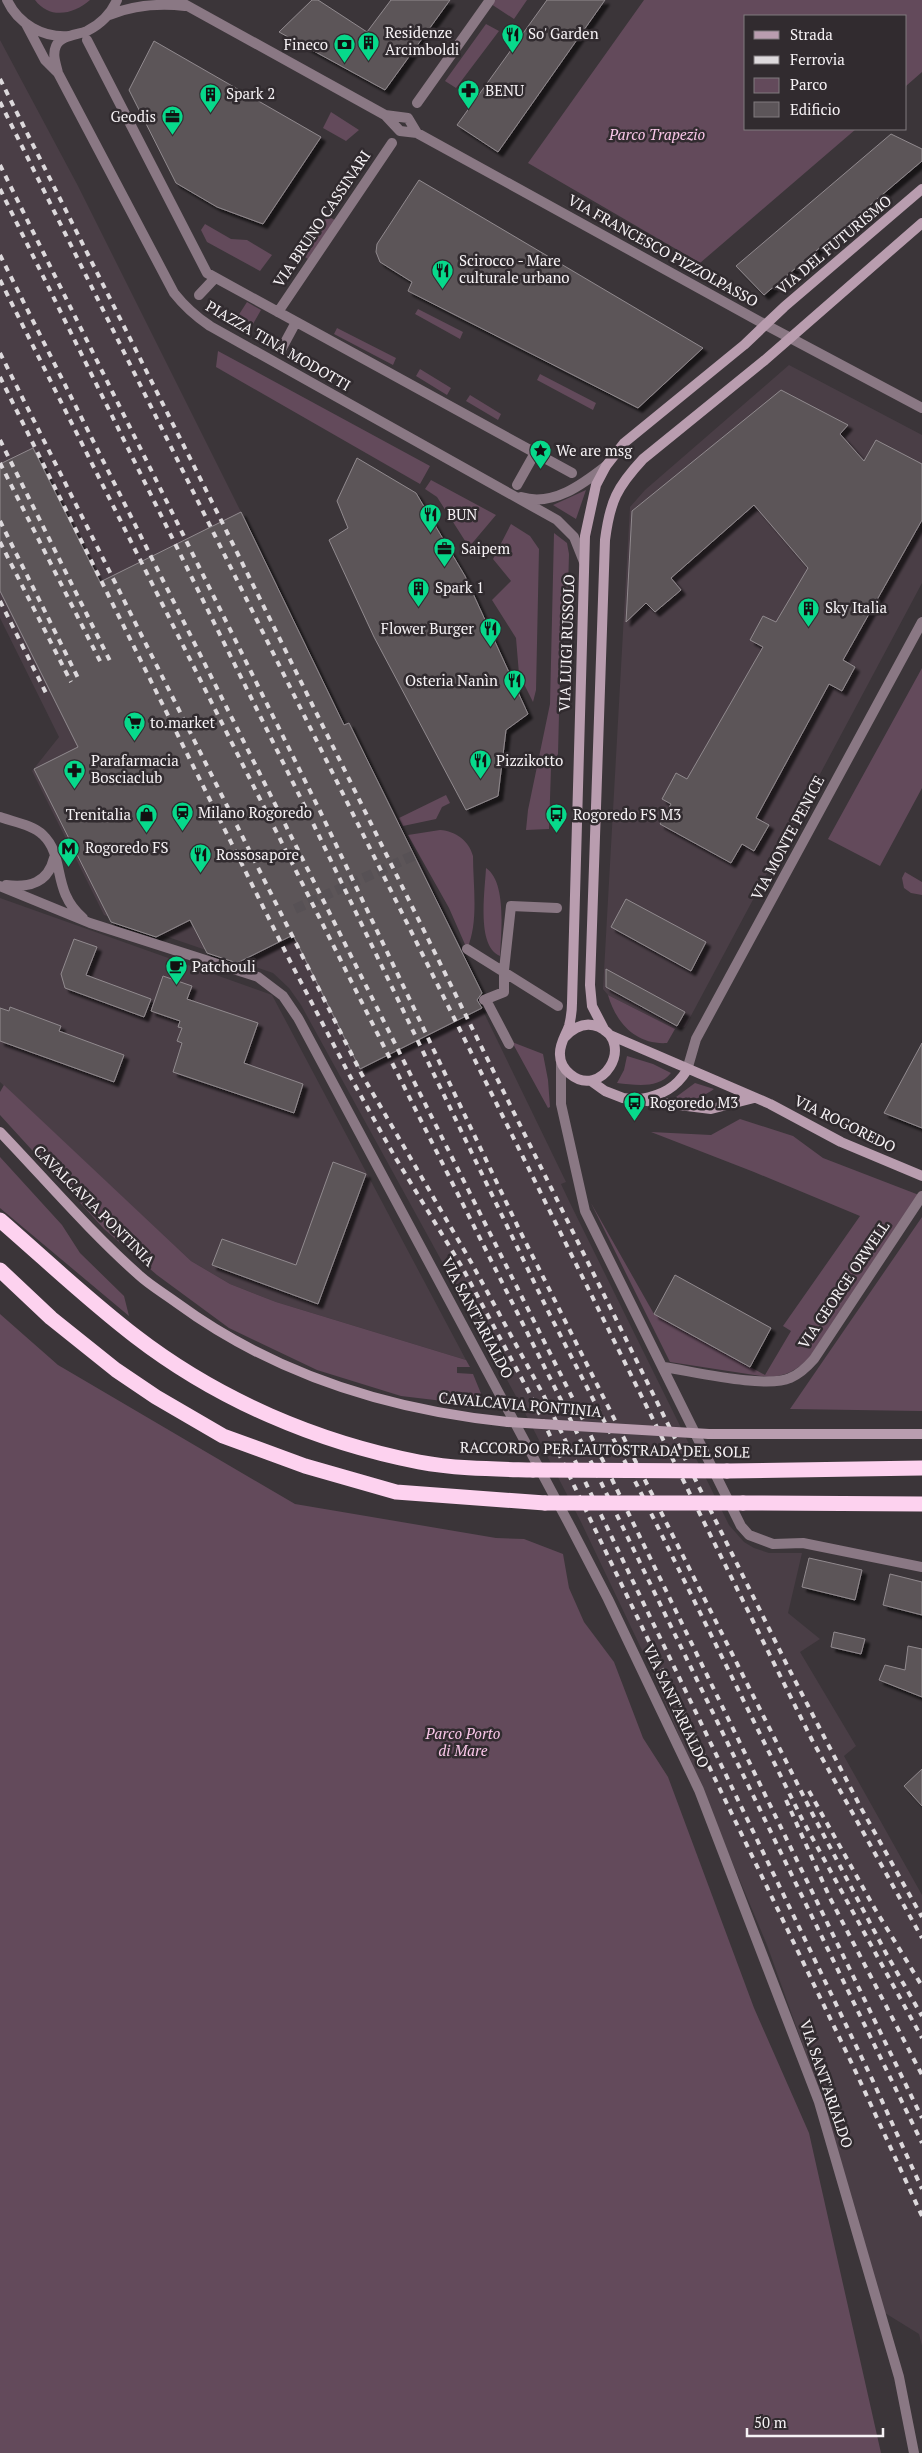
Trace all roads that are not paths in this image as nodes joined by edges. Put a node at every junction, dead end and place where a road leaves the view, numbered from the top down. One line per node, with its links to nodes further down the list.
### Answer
1 (7, 0): 6 (street)
2 (117, 0): 5 (street)
3 (490, 0): 10 (street)
4 (181, 3): 5 (street, VIA FRANCESCO PIZZOLPASSO); 18 (street, VIA FRANCESCO PIZZOLPASSO)
5 (108, 16): 7 (street, VIA FRANCESCO PIZZOLPASSO)
6 (25, 24): 7 (street); 9 (street)
7 (72, 35): 9 (street)
8 (87, 40): 14 (street)
9 (58, 73): 26 (street, PIAZZA TINA MODOTTI)
10 (417, 103)
11 (392, 143): 16 (street, VIA BRUNO CASSINARI)
12 (922, 189): 18 (street, VIA DEL FUTURISMO)
13 (922, 223): 19 (street)
14 (215, 278): 15 (street); 16 (street)
15 (199, 295)
16 (278, 312): 17 (street)
17 (296, 322): 20 (street); 22 (street)
18 (766, 324): 19 (street, VIA FRANCESCO PIZZOLPASSO); 23 (street, VIA LUIGI RUSSOLO)
19 (790, 337): 21 (street, VIA FRANCESCO PIZZOLPASSO); 37 (street)
20 (282, 348)
21 (922, 408)
22 (535, 453): 24 (street); 25 (street)
23 (606, 466): 26 (street, PIAZZA TINA MODOTTI); 27 (street, VIA LUIGI RUSSOLO)
24 (572, 473)
25 (517, 485)
26 (512, 495): 27 (street, PIAZZA TINA MODOTTI)
27 (584, 564): 38 (street, VIA LUIGI RUSSOLO)
28 (922, 622): 41 (street, VIA MONTE PENICE)
29 (0, 817): 30 (street)
30 (55, 856): 31 (street); 33 (street)
31 (0, 885): 33 (street, VIA SANT'ARIALDO)
32 (557, 908): 35 (street)
33 (90, 923): 55 (street, VIA SANT'ARIALDO)
34 (467, 949): 35 (street)
35 (504, 970): 36 (street); 39 (street)
36 (558, 1006)
37 (606, 1032): 38 (street); 41 (street, VIA ROGOREDO); 42 (street)
38 (565, 1037): 40 (street)
39 (509, 1044)
40 (561, 1063): 42 (street); 50 (street)
41 (687, 1070): 43 (street, VIA ROGOREDO); 44 (street)
42 (591, 1081): 44 (street)
43 (754, 1098): 44 (street); 46 (street, VIA ROGOREDO)
44 (634, 1100)
45 (0, 1132): 51 (street, CAVALCAVIA PONTINIA, bridge)
46 (922, 1176)
47 (922, 1196): 50 (street, VIA GEORGE ORWELL)
48 (0, 1220): 52 (highway, RACCORDO PER L'AUTOSTRADA DEL SOLE, bridge)
49 (0, 1270): 53 (highway, bridge)
50 (664, 1367): 54 (street)
51 (922, 1434)
52 (922, 1468)
53 (922, 1504)
54 (922, 1567)
55 (914, 2453)

